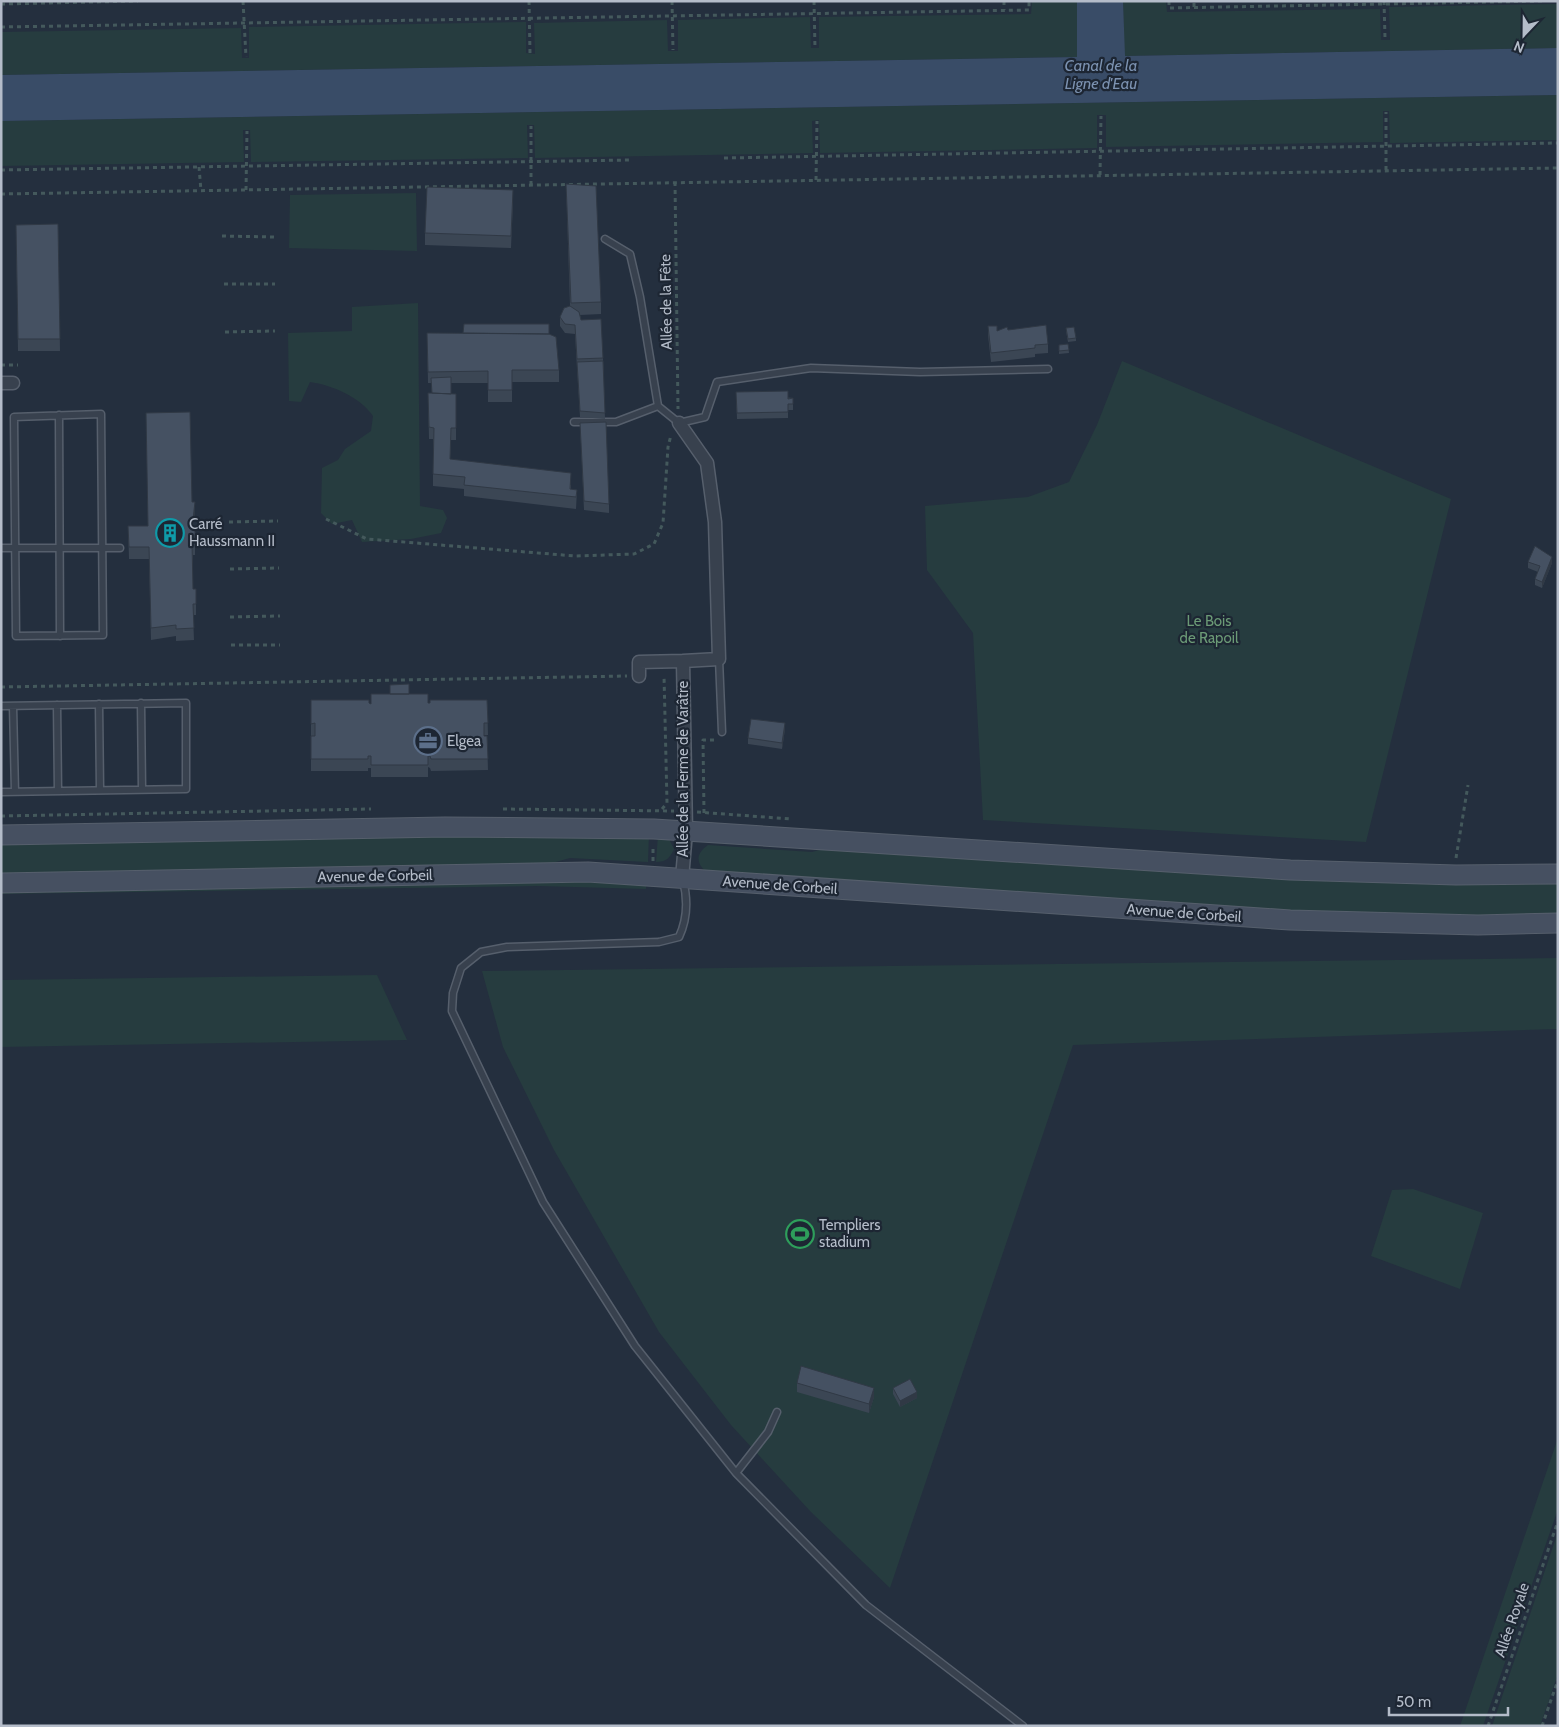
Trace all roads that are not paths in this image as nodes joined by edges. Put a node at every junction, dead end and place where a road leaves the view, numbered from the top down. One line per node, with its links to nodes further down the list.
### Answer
1 (605, 239): 3 (lane)
2 (1048, 369): 6 (lane)
3 (658, 406): 5 (lane); 6 (lane)
4 (59, 415): 8 (lane); 9 (lane); 10 (lane)
5 (574, 422)
6 (679, 423): 13 (street)
7 (1, 548): 8 (lane)
8 (15, 548): 9 (lane); 12 (lane)
9 (59, 548): 10 (lane); 12 (lane)
10 (103, 548): 11 (lane); 12 (lane)
11 (120, 548)
12 (60, 636)
13 (719, 659): 14 (street, Allée de la Ferme de Varâtre); 21 (lane)
14 (683, 661): 15 (street, Allée de la Ferme de Varâtre); 27 (street, Allée de la Ferme de Varâtre)
15 (639, 676)
16 (57, 704): 17 (lane); 20 (lane); 24 (lane)
17 (99, 704): 18 (lane); 23 (lane)
18 (141, 704): 22 (lane); 22 (lane)
19 (1, 706): 20 (lane)
20 (13, 706): 26 (lane)
21 (722, 732)
22 (142, 789): 23 (lane)
23 (100, 790): 24 (lane)
24 (58, 791): 26 (lane)
25 (1, 792): 26 (lane)
26 (15, 792)
27 (686, 832): 28 (main road); 29 (main road); 30 (street, Allée de la Ferme de Varâtre)
28 (1, 835)
29 (1558, 874)
30 (682, 878): 31 (main road, Avenue de Corbeil); 32 (main road, Avenue de Corbeil); 34 (lane)
31 (1, 883)
32 (1558, 923)
33 (777, 1412): 34 (lane)
34 (736, 1473): 35 (lane)
35 (1023, 1726)

